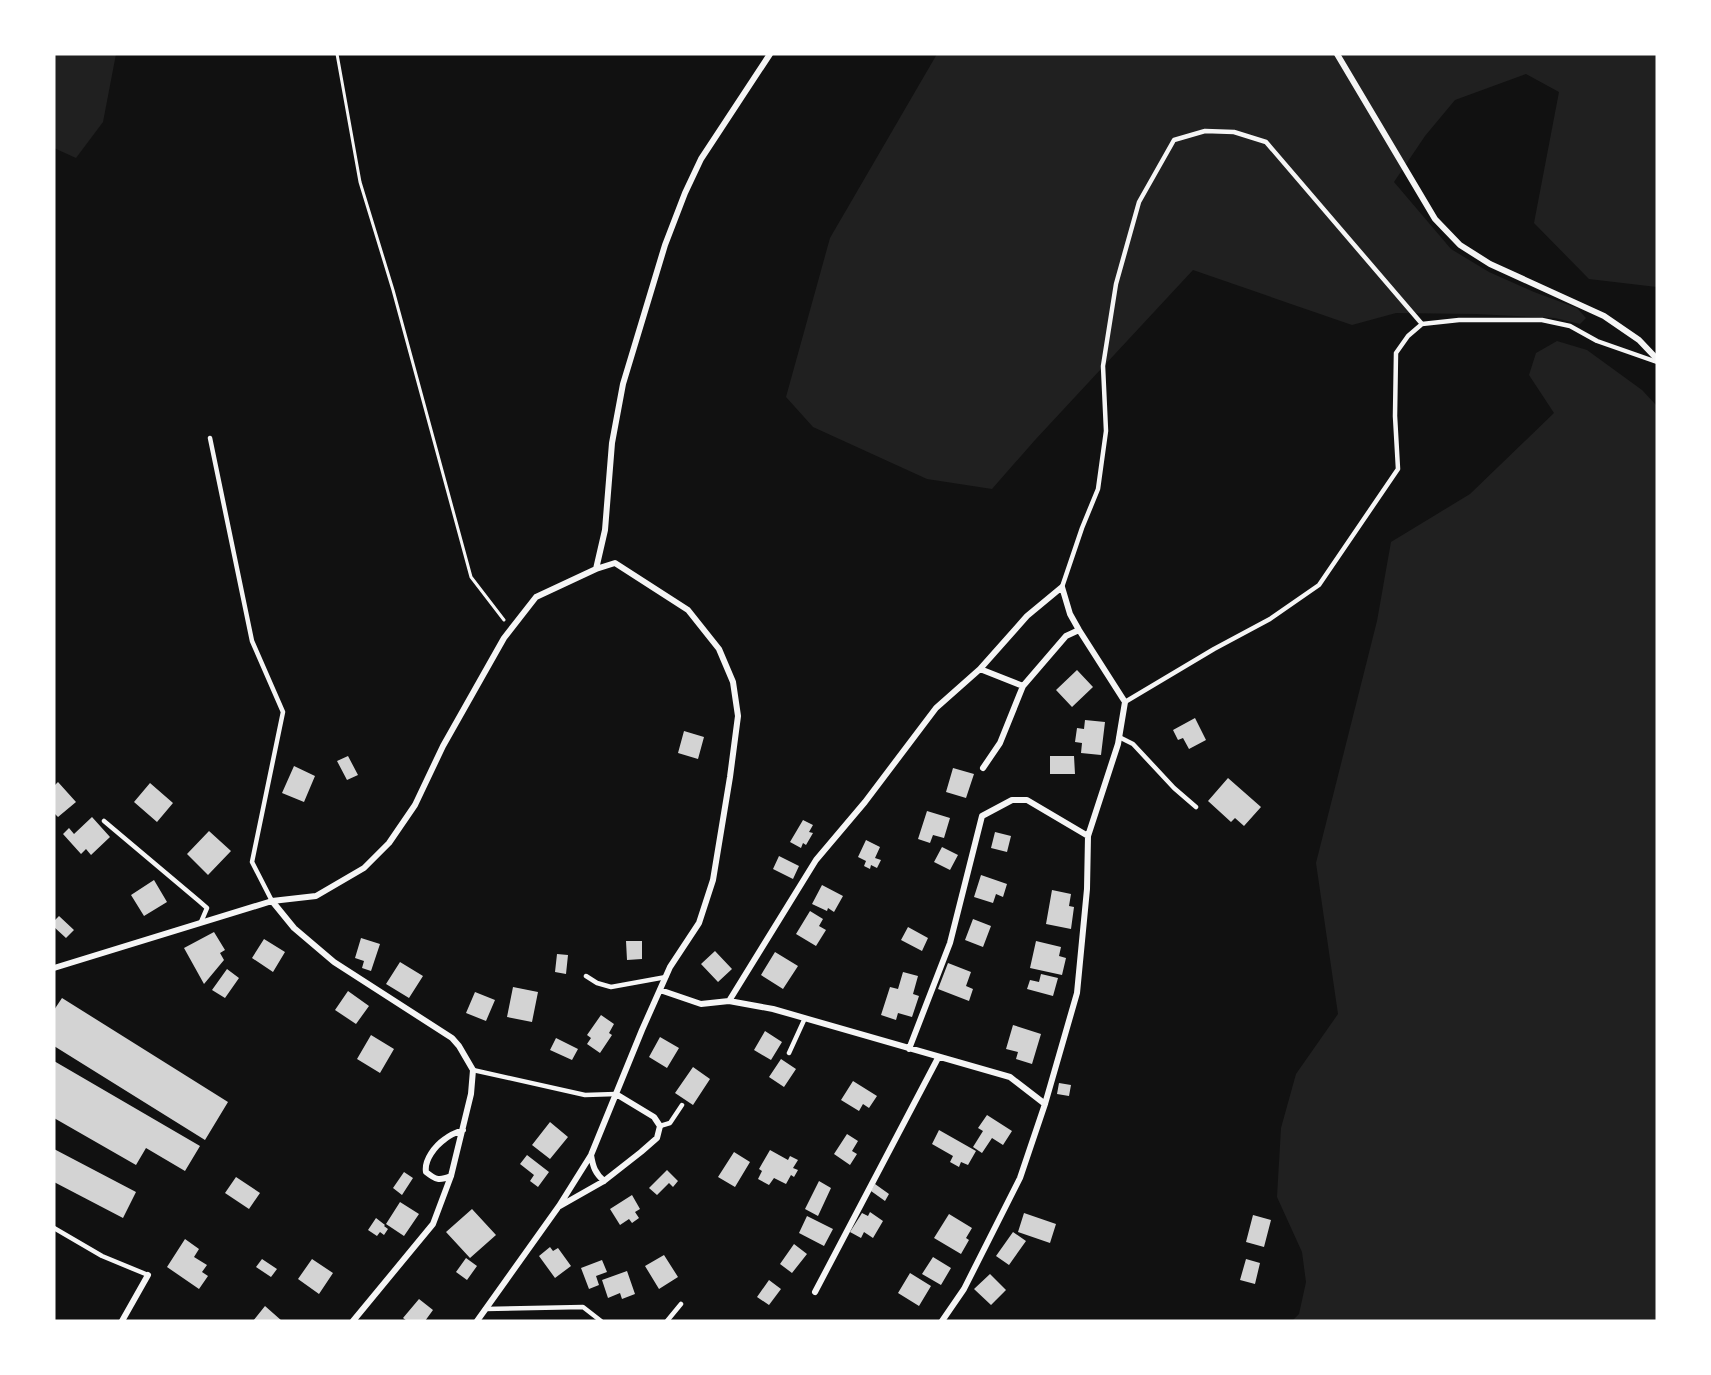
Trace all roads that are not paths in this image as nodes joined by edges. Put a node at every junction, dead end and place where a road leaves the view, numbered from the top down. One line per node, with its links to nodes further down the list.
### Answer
1 (770, 54): 6 (street)
2 (1337, 54): 4 (street)
3 (1422, 324): 4 (lane); 7 (lane); 11 (lane)
4 (1657, 361)
5 (210, 438): 17 (lane)
6 (596, 569): 17 (street); 21 (street)
7 (1062, 587): 8 (street); 9 (street)
8 (1079, 630): 10 (street); 11 (street)
9 (980, 669): 10 (street); 23 (street)
10 (1023, 686): 13 (street)
11 (1125, 702): 12 (street)
12 (1119, 737): 14 (lane); 16 (street)
13 (982, 768)
14 (1196, 807)
15 (104, 821): 18 (lane)
16 (1088, 836): 25 (street); 30 (street)
17 (272, 901): 18 (street); 28 (street)
18 (201, 922): 19 (street)
19 (54, 968)
20 (586, 976): 21 (lane)
21 (666, 977): 22 (street)
22 (660, 990): 23 (street); 29 (street)
23 (729, 1001): 24 (street)
24 (805, 1018): 25 (street); 26 (lane)
25 (909, 1049): 27 (street)
26 (789, 1053)
27 (938, 1058): 30 (street); 40 (street)
28 (473, 1070): 29 (lane); 33 (street)
29 (616, 1094): 32 (street); 34 (street)
30 (1045, 1104): 48 (street)
31 (682, 1105): 32 (lane)
32 (660, 1126): 36 (street)
33 (463, 1130): 35 (street); 35 (street)
34 (591, 1155): 36 (street); 37 (street)
35 (451, 1176): 44 (street)
36 (604, 1181): 37 (street)
37 (559, 1206): 42 (street)
38 (54, 1228): 39 (lane)
39 (148, 1275): 43 (street)
40 (815, 1292)
41 (681, 1304): 47 (lane)
42 (485, 1309): 45 (street); 46 (lane)
43 (122, 1321)
44 (353, 1321)
45 (477, 1321)
46 (601, 1321)
47 (667, 1321)
48 (942, 1321)

